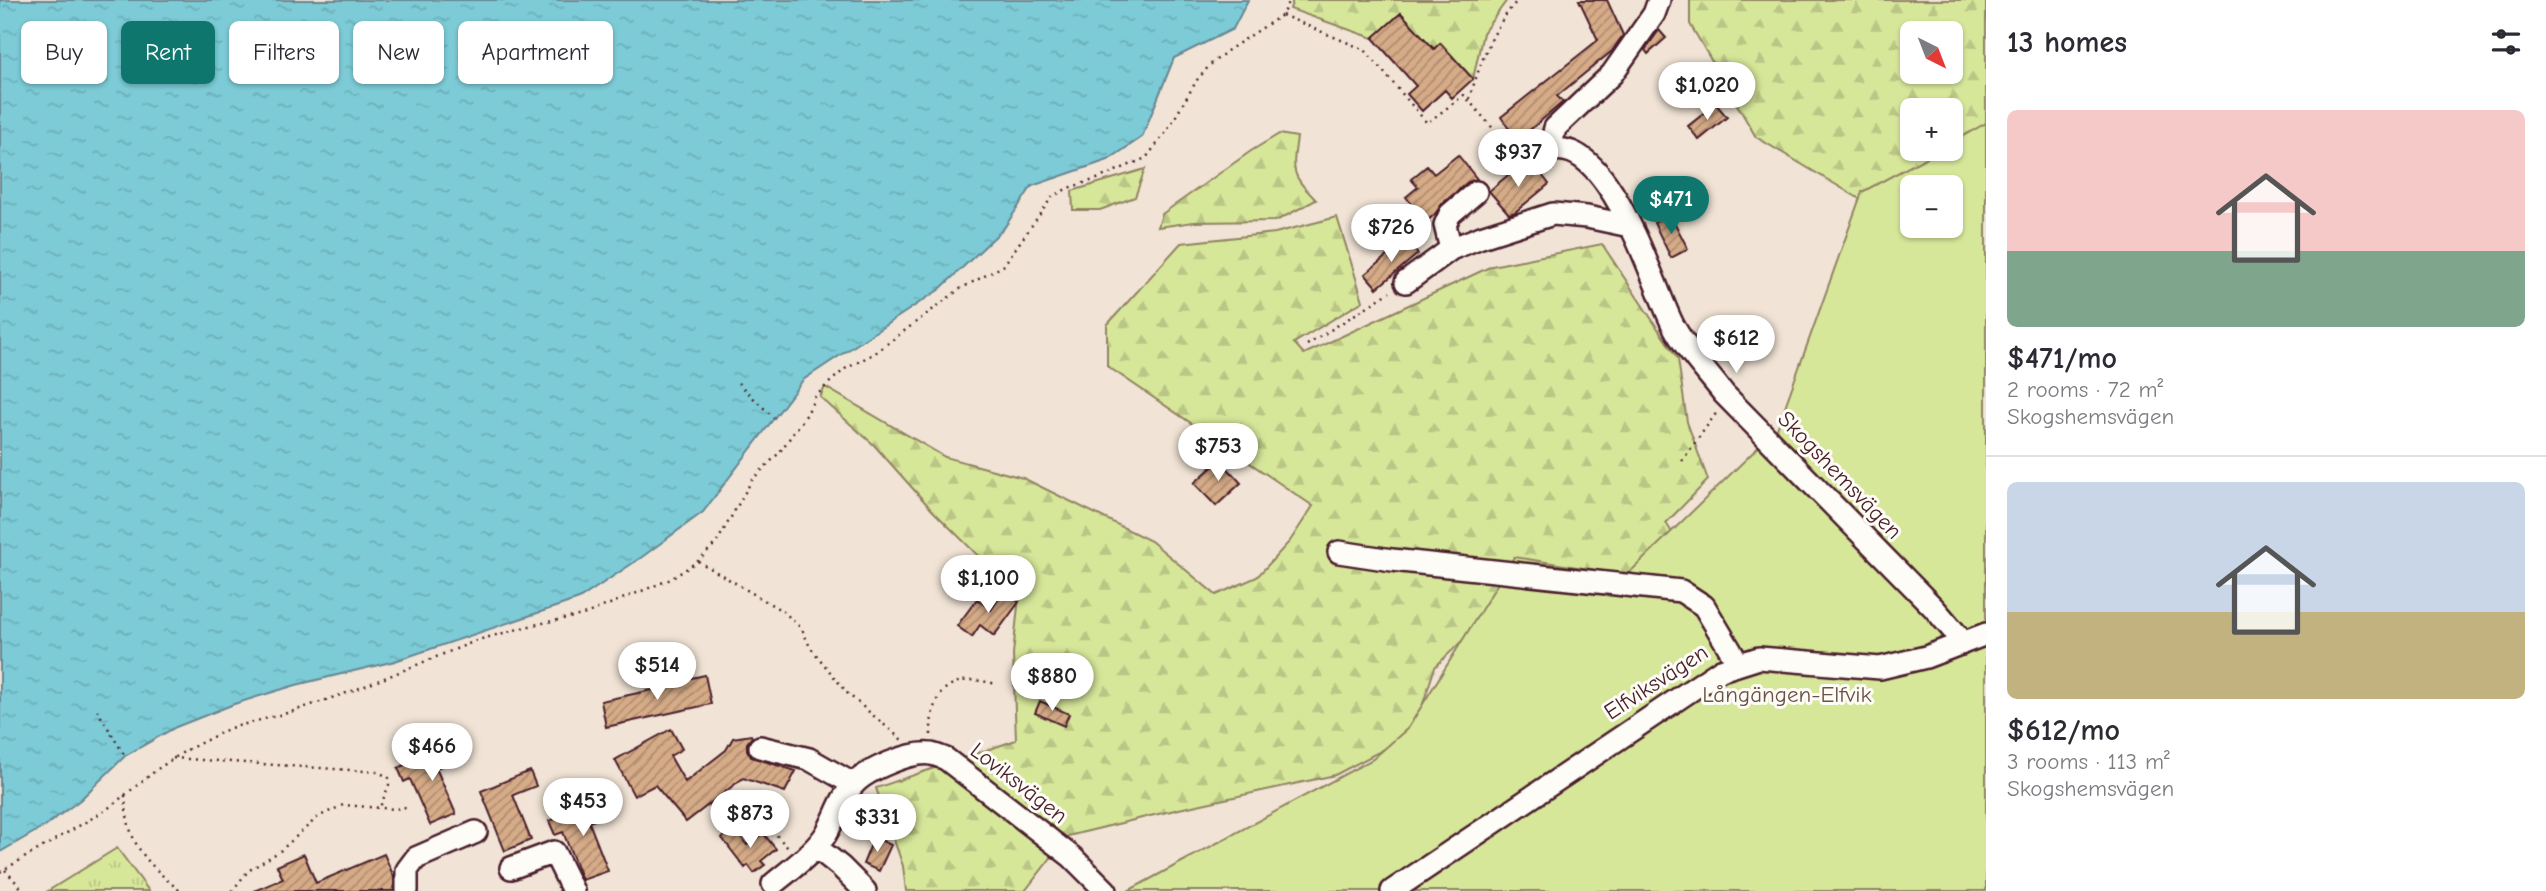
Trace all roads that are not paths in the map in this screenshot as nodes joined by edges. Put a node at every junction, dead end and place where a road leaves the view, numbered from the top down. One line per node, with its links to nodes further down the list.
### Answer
1 (1659, 0): 3 (street, Skogshemsvägen)
2 (1476, 192): 4 (street)
3 (1630, 226): 4 (street); 8 (street, Skogshemsvägen)
4 (1451, 250): 5 (street)
5 (1406, 282)
6 (1339, 552): 9 (street)
7 (1986, 634): 8 (street, Elfviksvägen)
8 (1961, 644): 9 (street, Elfviksvägen)
9 (1738, 663): 20 (street, Elfviksvägen)
10 (760, 747): 11 (street)
11 (853, 784): 13 (street); 19 (street, Loviksvägen)
12 (477, 832): 16 (street)
13 (816, 847): 15 (street); 18 (street)
14 (511, 868): 17 (street)
15 (773, 884)
16 (407, 891)
17 (573, 891)
18 (865, 891)
19 (1106, 891)
20 (1392, 891)

